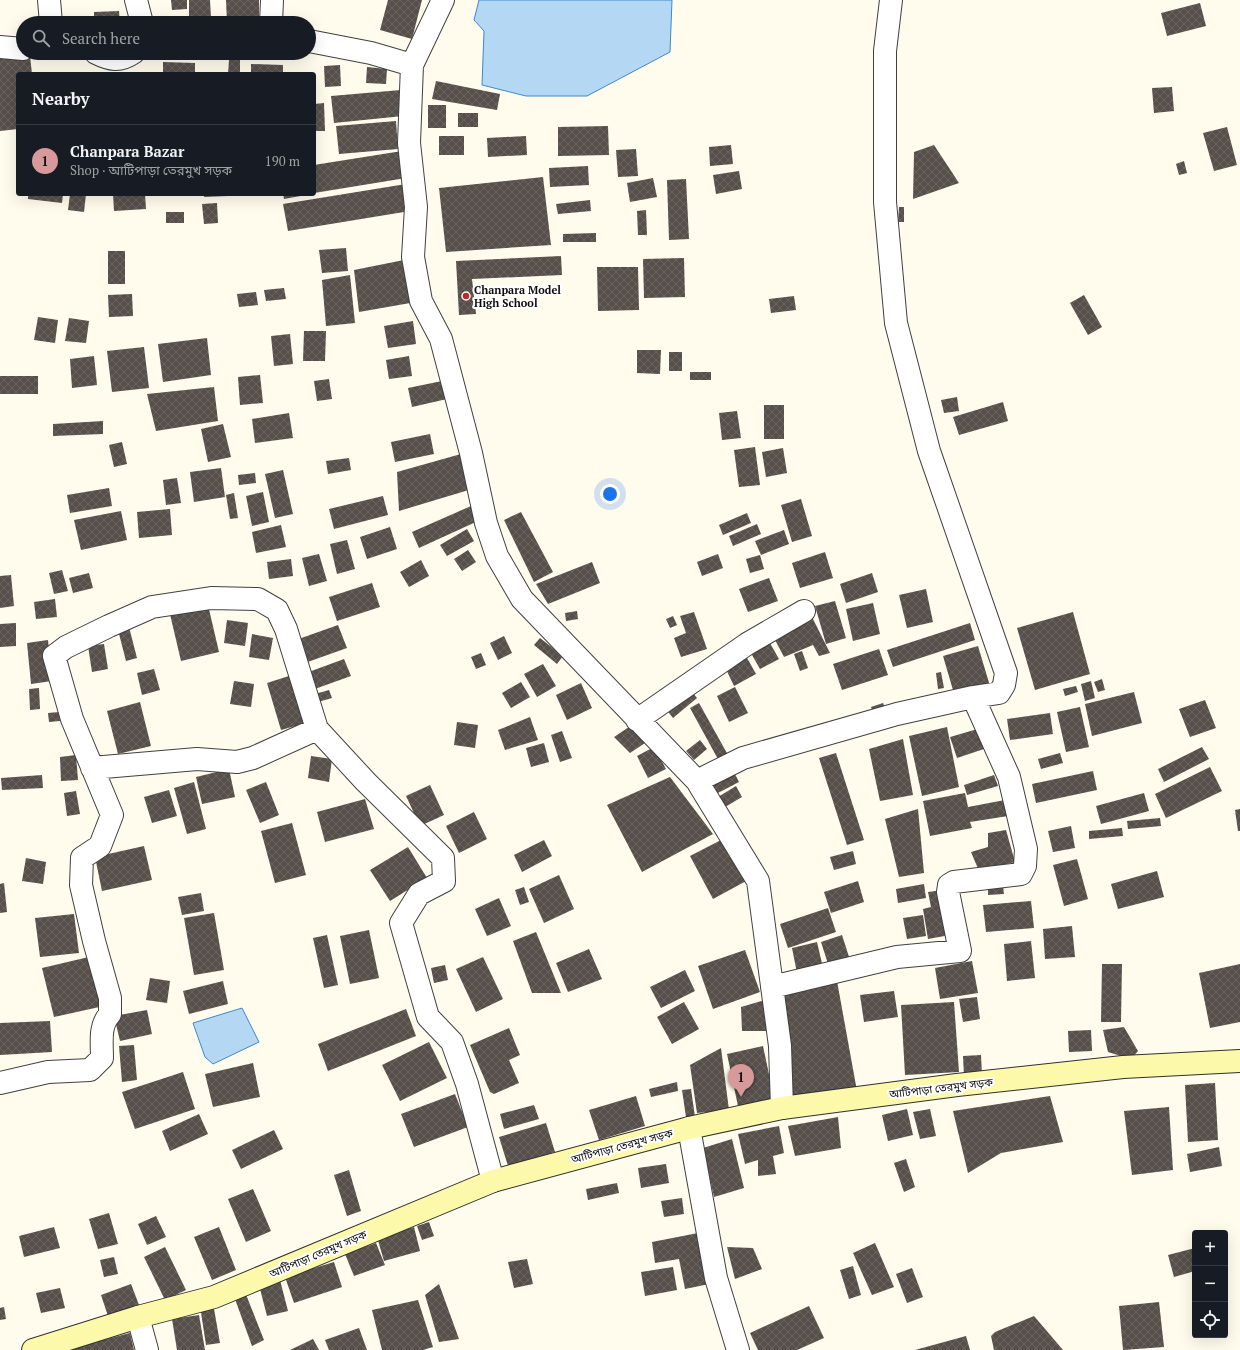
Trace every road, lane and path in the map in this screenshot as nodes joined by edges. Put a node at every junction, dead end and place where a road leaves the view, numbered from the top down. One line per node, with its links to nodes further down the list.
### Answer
1 (49, 0): 6 (street)
2 (136, 0): 7 (street)
3 (272, 0): 8 (street)
4 (443, 0): 12 (street)
5 (891, 0): 14 (street)
6 (50, 16)
7 (140, 16)
8 (271, 16)
9 (316, 42): 12 (street)
10 (0, 47): 11 (street)
11 (16, 48)
12 (412, 65): 15 (street)
13 (804, 611): 15 (street)
14 (973, 697): 18 (street); 19 (street)
15 (637, 720): 18 (street)
16 (317, 729): 17 (street); 17 (street); 24 (street)
17 (92, 768): 21 (street)
18 (697, 781): 19 (street)
19 (772, 987): 22 (street)
20 (1240, 1061): 22 (main road, আটিপাড়া তেরমুখ সড়ক)
21 (0, 1083)
22 (782, 1108): 23 (main road, আটিপাড়া তেরমুখ সড়ক)
23 (689, 1128): 24 (main road, আটিপাড়া তেরমুখ সড়ক); 28 (street)
24 (493, 1181): 25 (main road, আটিপাড়া তেরমুখ সড়ক)
25 (138, 1317): 26 (main road, আটিপাড়া তেরমুখ সড়ক); 27 (street)
26 (33, 1350)
27 (147, 1350)
28 (738, 1350)

